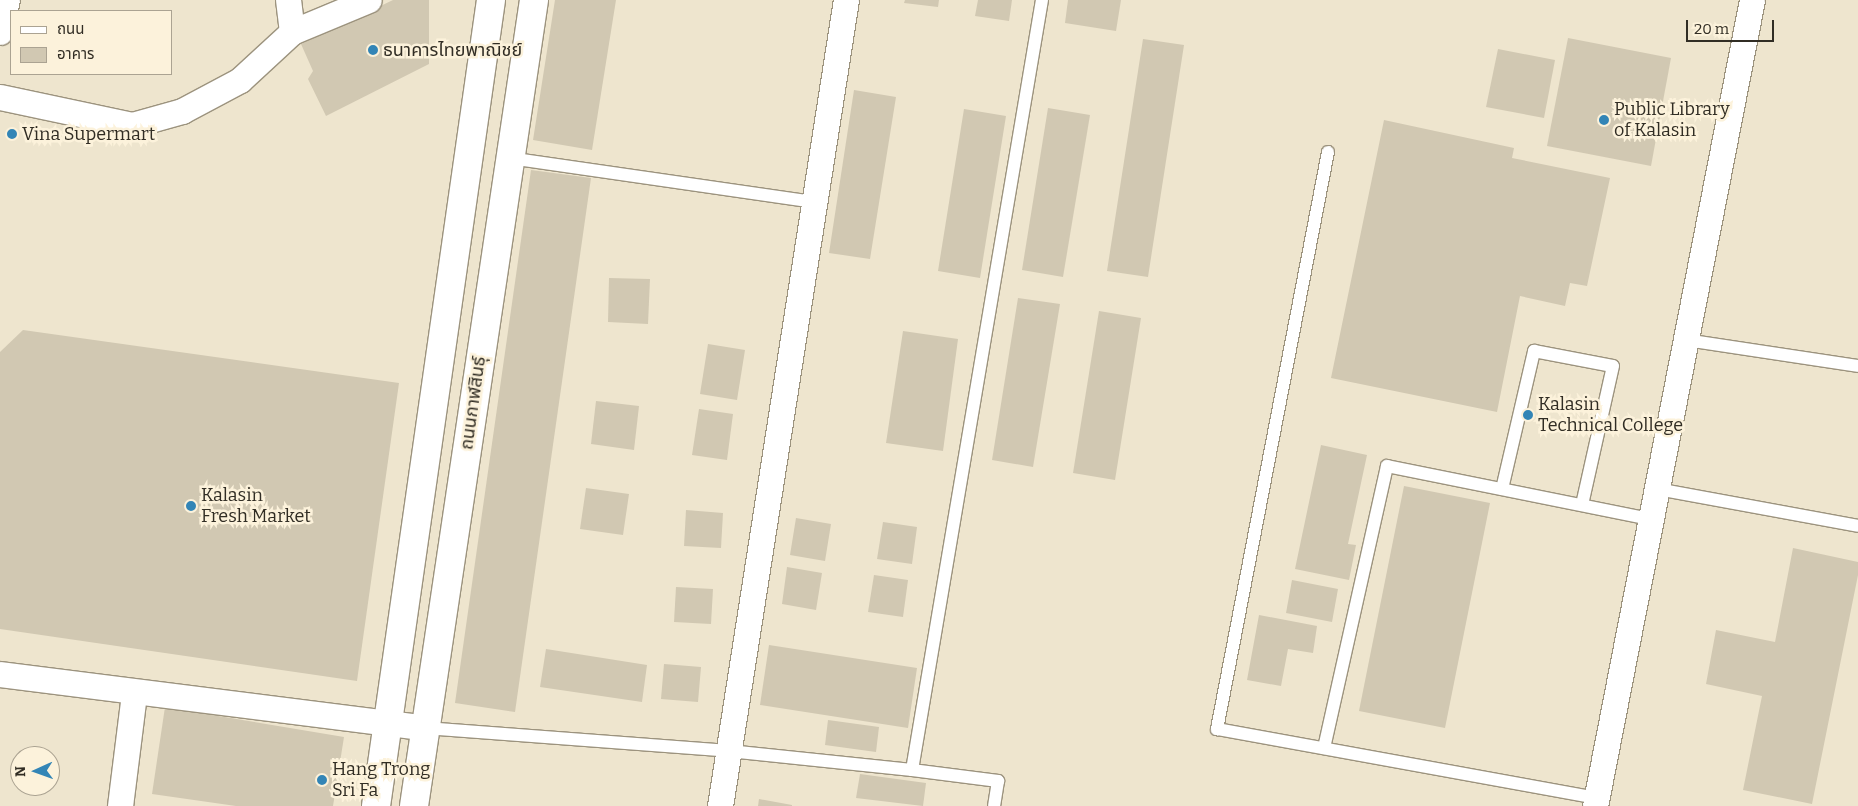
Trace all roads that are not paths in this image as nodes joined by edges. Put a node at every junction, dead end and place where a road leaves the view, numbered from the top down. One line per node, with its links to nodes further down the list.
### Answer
1 (7, 0): 9 (street)
2 (288, 0): 10 (street)
3 (369, 0): 10 (street)
4 (491, 0): 24 (main road)
5 (534, 0): 13 (main road, ถนนกาฬสินธุ์)
6 (846, 0): 14 (street)
7 (1042, 0): 28 (lane)
8 (1752, 0): 15 (street)
9 (0, 32)
10 (292, 32): 11 (street)
11 (0, 97)
12 (1328, 152): 26 (lane)
13 (509, 158): 14 (lane); 25 (main road, ถนนกาฬสินธุ์)
14 (816, 202): 27 (street)
15 (1686, 340): 16 (lane); 18 (street)
16 (1858, 366)
17 (1502, 489): 19 (lane); 19 (lane); 26 (lane)
18 (1657, 489): 20 (street); 21 (lane)
19 (1582, 505): 20 (lane)
20 (1651, 519): 29 (street)
21 (1858, 526)
22 (0, 674): 23 (street)
23 (134, 693): 24 (street); 30 (street)
24 (387, 723): 25 (street); 31 (main road)
25 (425, 728): 27 (lane); 32 (main road, ถนนกาฬสินธุ์)
26 (1324, 748): 29 (lane)
27 (729, 751): 28 (lane); 33 (street)
28 (912, 770): 34 (lane)
29 (1595, 802)
30 (120, 806)
31 (376, 806)
32 (414, 806)
33 (720, 806)
34 (994, 806)

